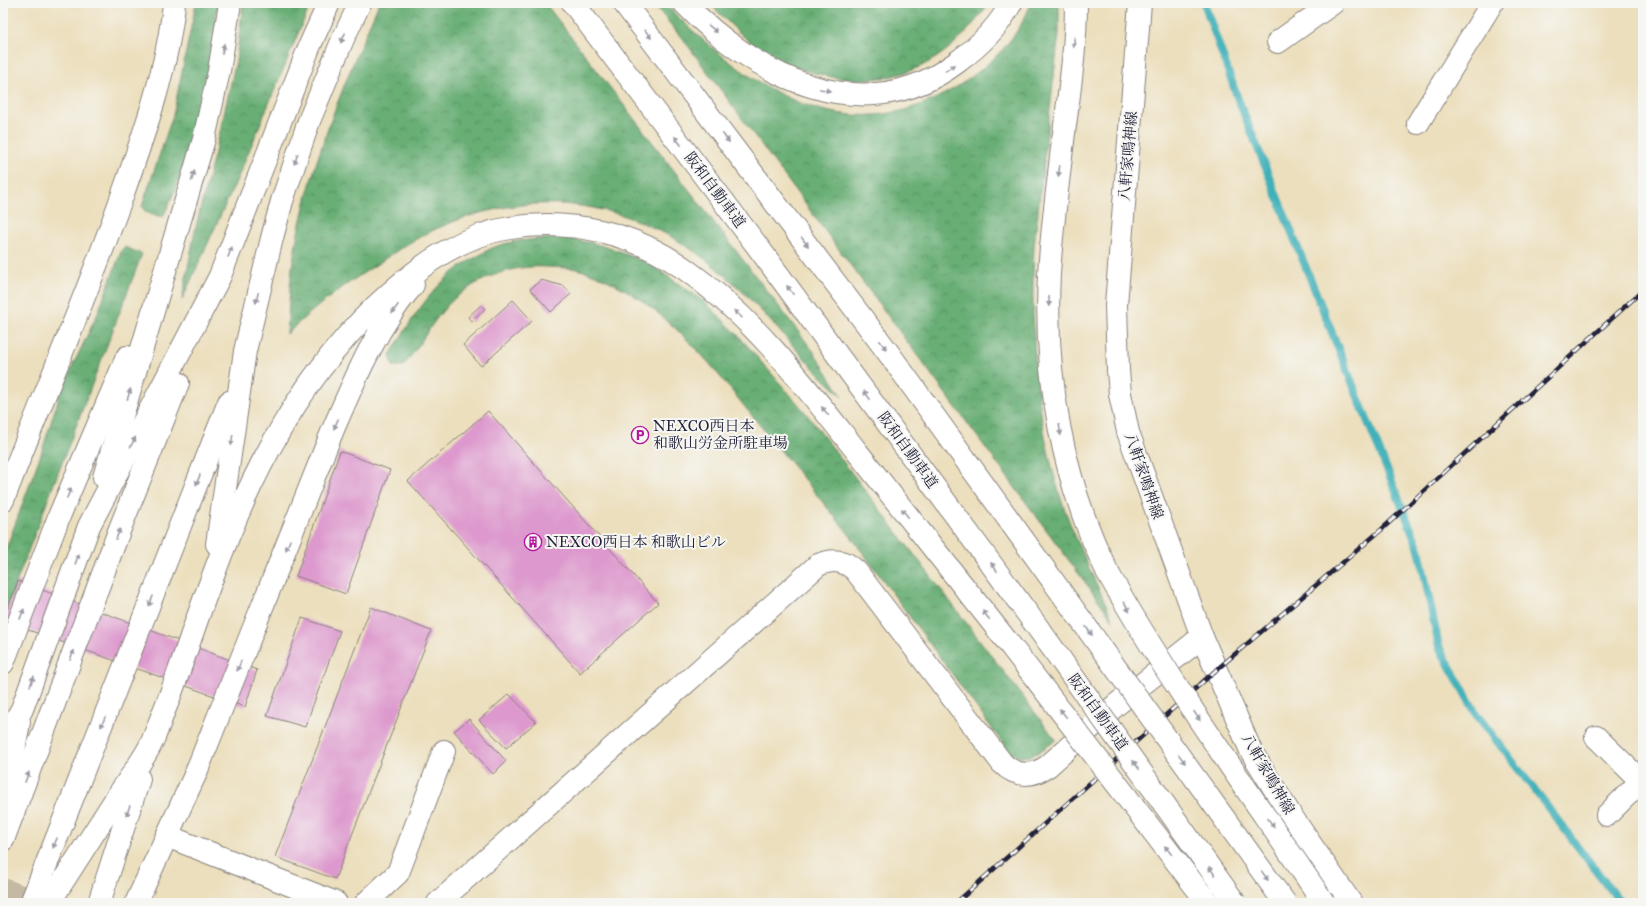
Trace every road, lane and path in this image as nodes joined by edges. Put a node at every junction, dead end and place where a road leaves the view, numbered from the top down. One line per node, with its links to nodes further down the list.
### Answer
1 (174, 3): 19 (main road)
2 (230, 3): 15 (main road, one-way to 2)
3 (329, 3): 17 (main road, one-way to 3)
4 (360, 3): 18 (main road, one-way to 18)
5 (573, 3): 42 (main road, 阪和自動車道, one-way to 5, bridge)
6 (624, 3): 43 (main road, one-way to 43, bridge)
7 (684, 3): 8 (main road, one-way to 8)
8 (1011, 3)
9 (1076, 3): 44 (main road, one-way to 44, bridge)
10 (1140, 3): 22 (main road, 八軒家鳴神線)
11 (1334, 3): 13 (main road)
12 (1492, 3): 14 (main road)
13 (1278, 42)
14 (1418, 123)
15 (187, 198): 20 (main road, one-way to 15); 23 (main road, one-way to 15)
16 (475, 237): 21 (main road); 32 (main road, one-way to 32); 41 (main road, one-way to 16, bridge)
17 (220, 276): 20 (main road, one-way to 17); 33 (main road, one-way to 17)
18 (245, 351): 21 (main road, one-way to 21); 34 (main road, one-way to 34)
19 (3, 500)
20 (89, 526): 24 (main road, one-way to 20)
21 (213, 574): 27 (main road)
22 (1202, 637): 40 (main road); 45 (main road, 八軒家鳴神線)
23 (3, 663)
24 (22, 709): 26 (main road); 31 (main road)
25 (1596, 737): 29 (main road)
26 (3, 742)
27 (149, 747): 35 (main road); 36 (main road, one-way to 36)
28 (444, 751): 39 (main road)
29 (1642, 780): 30 (main road)
30 (1607, 815)
31 (3, 816)
32 (167, 836): 37 (main road); 38 (main road)
33 (3, 840)
34 (31, 903)
35 (49, 903)
36 (99, 903)
37 (136, 903)
38 (336, 903)
39 (366, 903)
40 (438, 903)
41 (1208, 903)
42 (1235, 903)
43 (1284, 903)
44 (1324, 903)
45 (1351, 903)

